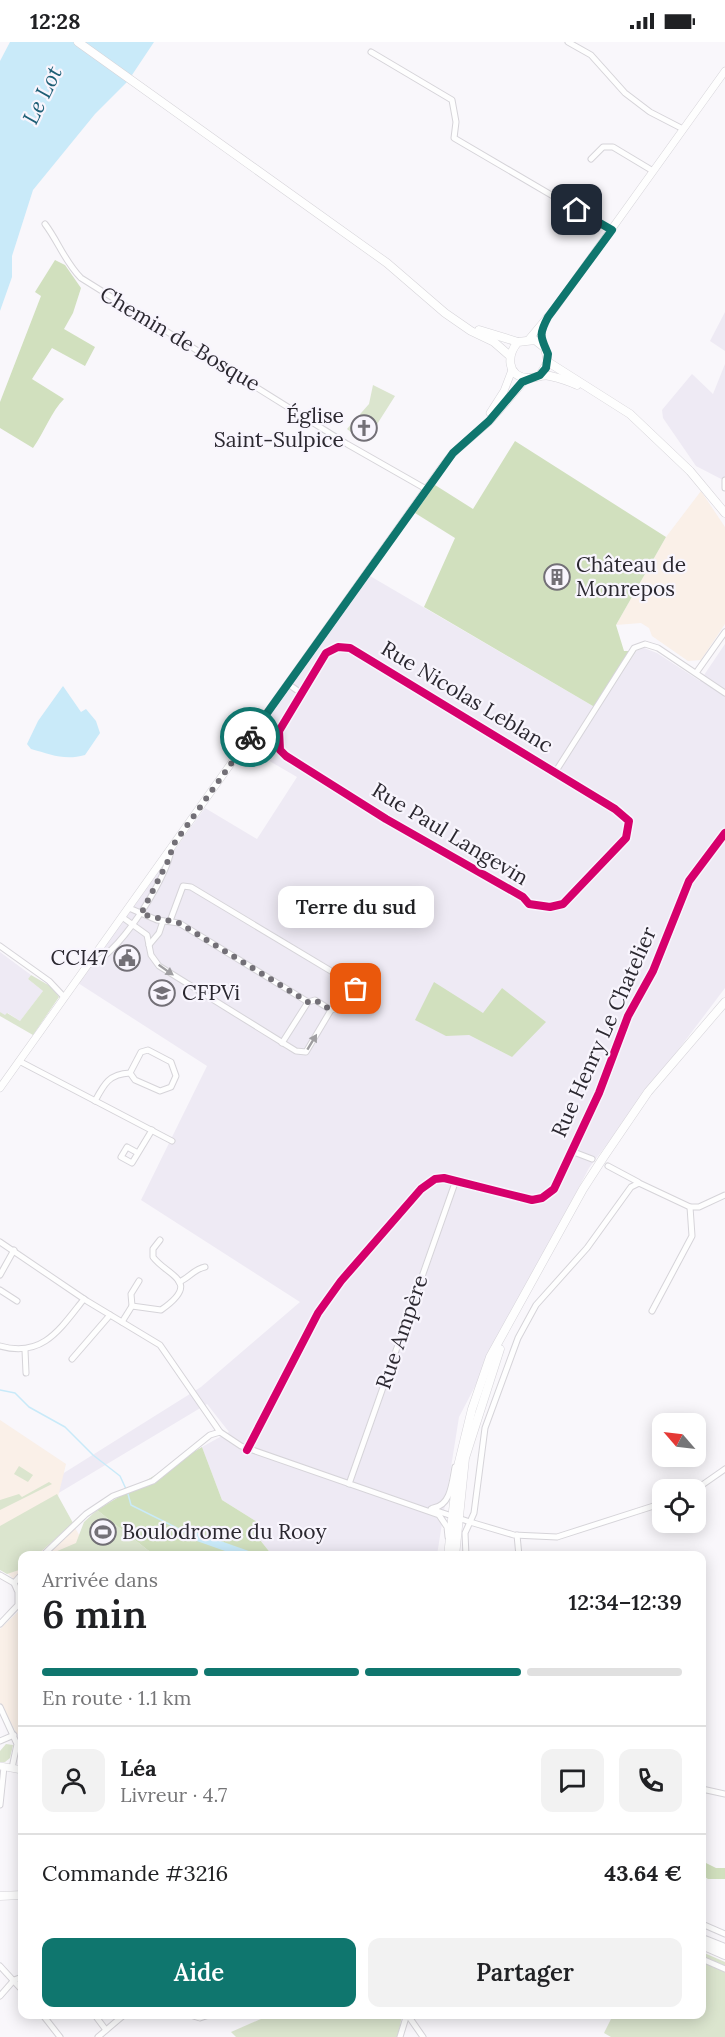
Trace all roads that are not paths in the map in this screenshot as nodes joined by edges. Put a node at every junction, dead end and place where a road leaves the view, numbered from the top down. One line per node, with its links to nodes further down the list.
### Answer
1 (78, 42): 11 (main road)
2 (568, 42): 5 (street)
3 (371, 52): 9 (street)
4 (725, 71): 5 (main road)
5 (683, 129): 7 (main road)
6 (591, 159): 7 (street)
7 (653, 171): 9 (main road)
8 (45, 224): 24 (street, Chemin de Bosque)
9 (612, 230): 10 (main road)
10 (548, 317): 12 (main road); 14 (main road)
11 (456, 320): 13 (main road); 15 (main road)
12 (529, 339): 13 (main road); 14 (main road)
13 (518, 342): 15 (main road)
14 (541, 344): 16 (main road)
15 (510, 356): 17 (main road)
16 (548, 362): 18 (main road); 20 (main road)
17 (513, 370): 19 (main road); 21 (main road)
18 (540, 375): 19 (main road); 20 (main road)
19 (527, 378): 21 (main road)
20 (605, 396): 25 (main road)
21 (473, 435): 24 (main road)
22 (725, 480): 23 (street)
23 (725, 488)
24 (426, 489): 28 (main road)
25 (724, 512)
26 (725, 632): 27 (street)
27 (696, 674): 30 (street); 31 (street)
28 (288, 684): 29 (street); 34 (main road)
29 (301, 693): 31 (street, Rue Nicolas Leblanc); 32 (street, Rue Paul Langevin)
30 (725, 693)
31 (556, 771): 32 (street, Rue Nicolas Leblanc)
32 (627, 818)
33 (725, 833): 55 (street, Rue Henry Le Chatelier)
34 (171, 848): 35 (main road); 36 (street)
35 (129, 908): 36 (street); 37 (main road)
36 (141, 914): 38 (street); 40 (street)
37 (122, 917): 40 (street); 43 (main road)
38 (163, 921): 39 (street); 41 (street)
39 (170, 921): 45 (street); 47 (street)
40 (134, 925): 41 (street); 43 (street)
41 (149, 945): 48 (street, one-way to 48)
42 (0, 946): 44 (street)
43 (87, 965): 44 (main road)
44 (64, 998): 49 (main road)
45 (308, 1002): 47 (street); 48 (street)
46 (725, 1002): 77 (main road)
47 (331, 1010): 48 (street, one-way to 47)
48 (282, 1043)
49 (19, 1061): 51 (main road); 52 (street)
50 (130, 1073): 50 (street); 52 (street)
51 (1, 1083)
52 (95, 1101): 53 (street)
53 (152, 1130): 54 (street); 56 (street)
54 (172, 1141)
55 (571, 1150): 57 (street); 59 (street, Rue Henry Le Chatelier)
56 (138, 1153)
57 (592, 1159)
58 (608, 1166): 60 (street)
59 (456, 1180): 84 (street); 87 (street, Rue Ampère)
60 (639, 1183): 62 (street); 91 (street)
61 (725, 1195): 62 (street)
62 (690, 1206): 74 (street)
63 (160, 1240): 69 (street)
64 (0, 1242): 65 (street)
65 (14, 1250): 67 (street); 71 (street)
66 (205, 1267): 69 (street)
67 (0, 1275)
68 (139, 1281): 73 (street)
69 (179, 1282): 73 (street)
70 (0, 1290): 72 (street)
71 (84, 1299): 75 (street); 79 (street)
72 (17, 1301)
73 (132, 1306): 76 (street)
74 (652, 1311)
75 (110, 1315): 76 (street); 80 (street)
76 (122, 1322): 83 (street)
77 (509, 1325): 82 (main road); 90 (main road)
78 (0, 1346): 79 (street)
79 (25, 1350): 81 (street)
80 (72, 1359)
81 (26, 1373)
82 (466, 1429): 88 (street); 90 (main road)
83 (220, 1432): 84 (street); 93 (street)
84 (247, 1450): 87 (street)
85 (725, 1469): 86 (street)
86 (706, 1482)
87 (349, 1484): 88 (street)
88 (415, 1505): 90 (street); 94 (street)
89 (652, 1507): 92 (street)
90 (454, 1517): 91 (street); 94 (main road); 95 (main road)
91 (470, 1522): 92 (street); 96 (street)
92 (517, 1535): 97 (street)
93 (47, 1551)
94 (448, 1551)
95 (455, 1551)
96 (466, 1551)
97 (519, 1551)
98 (0, 1575): 100 (street)
99 (18, 1578): 100 (street)
100 (14, 1583): 101 (street)
101 (0, 1624)
102 (0, 1707): 103 (street)
103 (15, 1735): 104 (street); 105 (street)
104 (0, 1741)
105 (6, 1767): 108 (street)
106 (706, 1790): 107 (street)
107 (725, 1794)
108 (0, 1805)
109 (18, 1895): 110 (main road)
110 (0, 1896)
111 (706, 1926): 112 (street)
112 (725, 1934)
113 (706, 1941): 115 (highway)
114 (706, 1947): 116 (highway)
115 (725, 1948)
116 (725, 1955)
117 (706, 1961): 119 (street)
118 (0, 1966): 121 (street)
119 (725, 1969)
120 (18, 1978): 121 (street)
121 (14, 1980): 122 (street); 123 (street)
122 (18, 1985)
123 (0, 1996)
124 (46, 2019): 130 (street)
125 (98, 2019): 129 (street)
126 (119, 2019): 129 (street)
127 (405, 2019): 132 (street)
128 (410, 2019): 133 (street)
129 (106, 2030): 131 (street)
130 (60, 2037)
131 (98, 2037)
132 (400, 2037)
133 (423, 2037)

